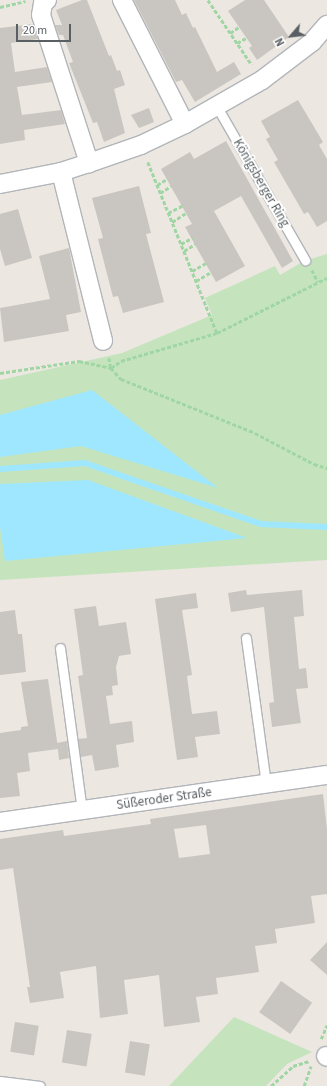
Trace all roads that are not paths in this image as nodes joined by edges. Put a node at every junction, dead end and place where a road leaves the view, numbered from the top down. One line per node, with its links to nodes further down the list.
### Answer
1 (47, 0): 6 (street)
2 (122, 0): 5 (street)
3 (327, 25): 4 (street)
4 (217, 107): 5 (street); 9 (lane, Königsberger Ring)
5 (185, 124): 6 (street)
6 (89, 163): 7 (street)
7 (61, 172): 8 (street); 10 (street)
8 (0, 184)
9 (305, 260)
10 (103, 341)
11 (246, 638): 14 (lane)
12 (60, 648): 15 (lane)
13 (327, 775): 14 (street, Süßeroder Straße)
14 (266, 784): 15 (street, Süßeroder Straße)
15 (82, 810): 16 (street, Süßeroder Straße)
16 (0, 822)
17 (0, 1082): 18 (lane)
18 (40, 1086)

